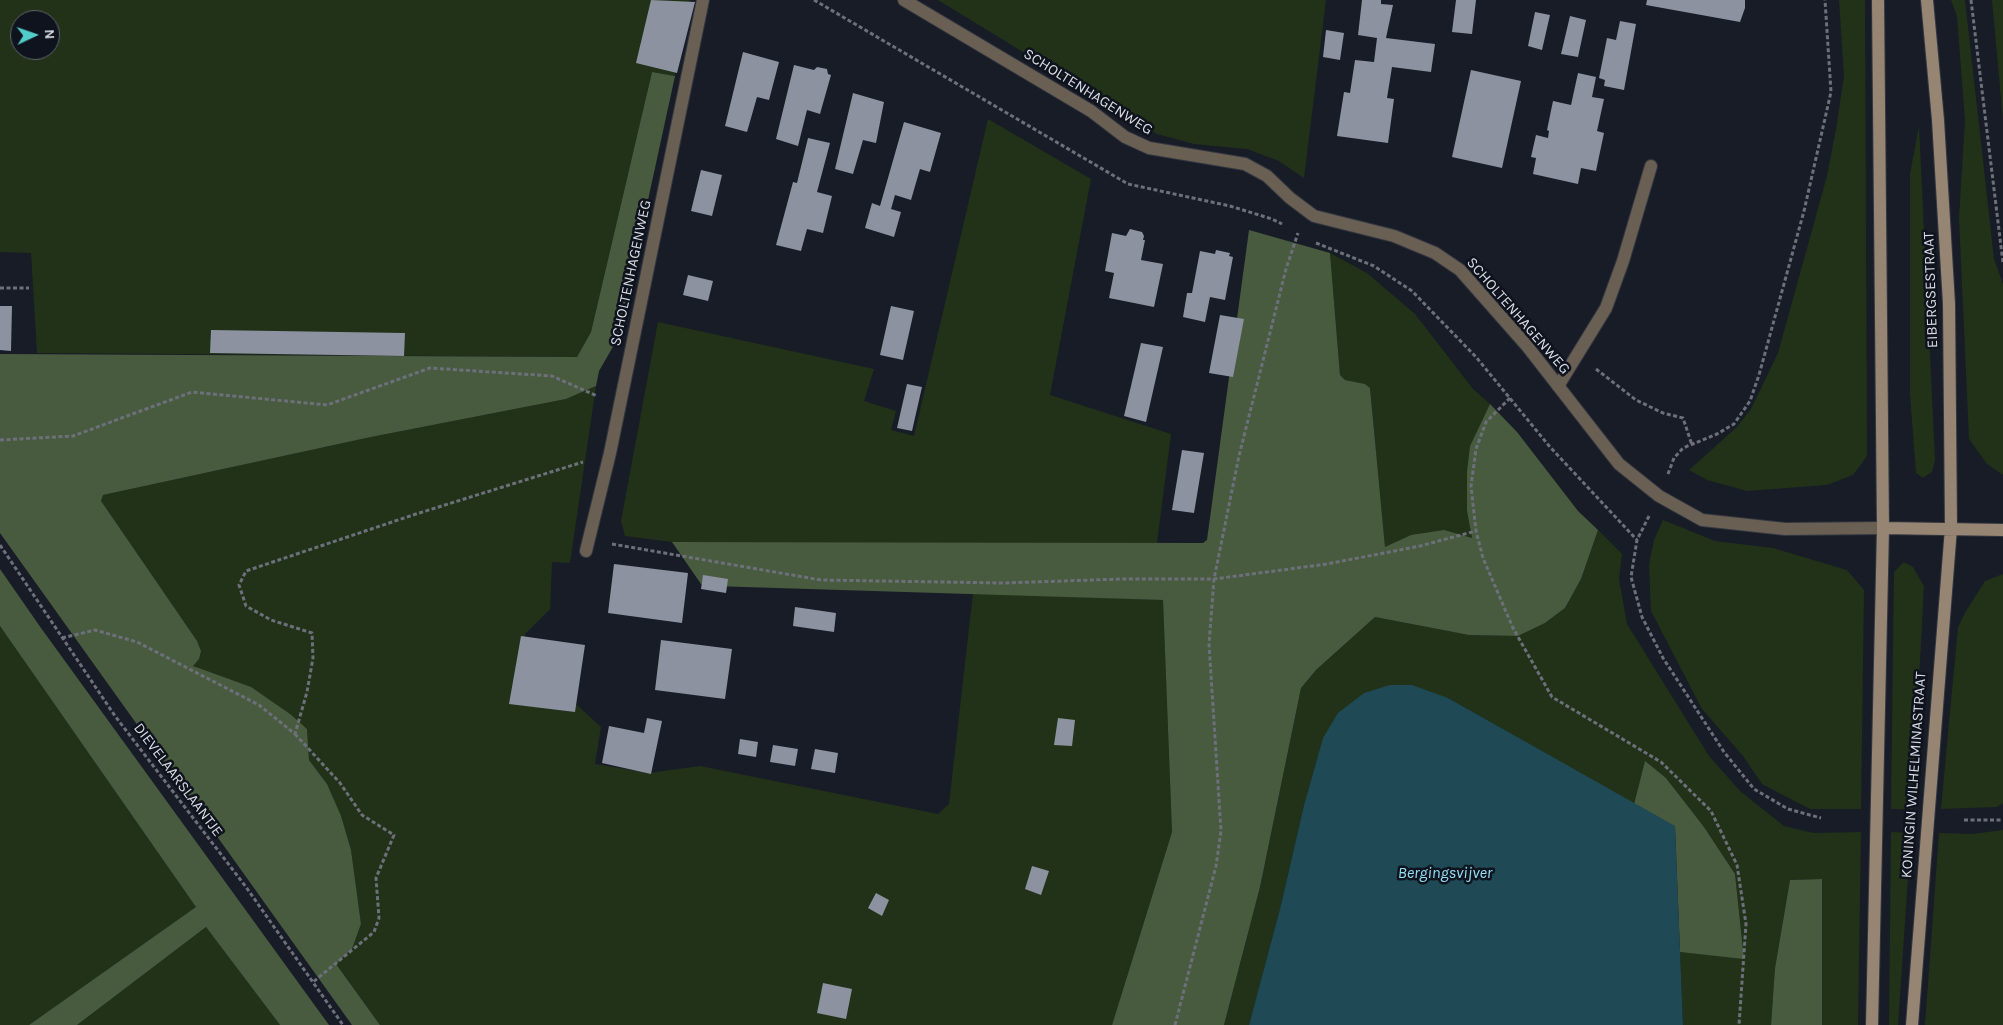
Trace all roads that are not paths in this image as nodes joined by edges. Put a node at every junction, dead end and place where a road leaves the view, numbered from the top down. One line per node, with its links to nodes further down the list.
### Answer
1 (704, 0): 10 (street, SCHOLTENHAGENWEG)
2 (904, 0): 6 (street, SCHOLTENHAGENWEG)
3 (1878, 0): 7 (main road)
4 (1927, 0): 8 (main road, EIBERGSESTRAAT)
5 (1651, 166): 6 (street)
6 (1558, 386): 7 (street, SCHOLTENHAGENWEG)
7 (1883, 528): 8 (main road); 11 (main road)
8 (1951, 528): 9 (main road); 12 (main road, KONINGIN WILHELMINASTRAAT)
9 (2003, 530)
10 (588, 545)
11 (1872, 1025)
12 (1912, 1025)

